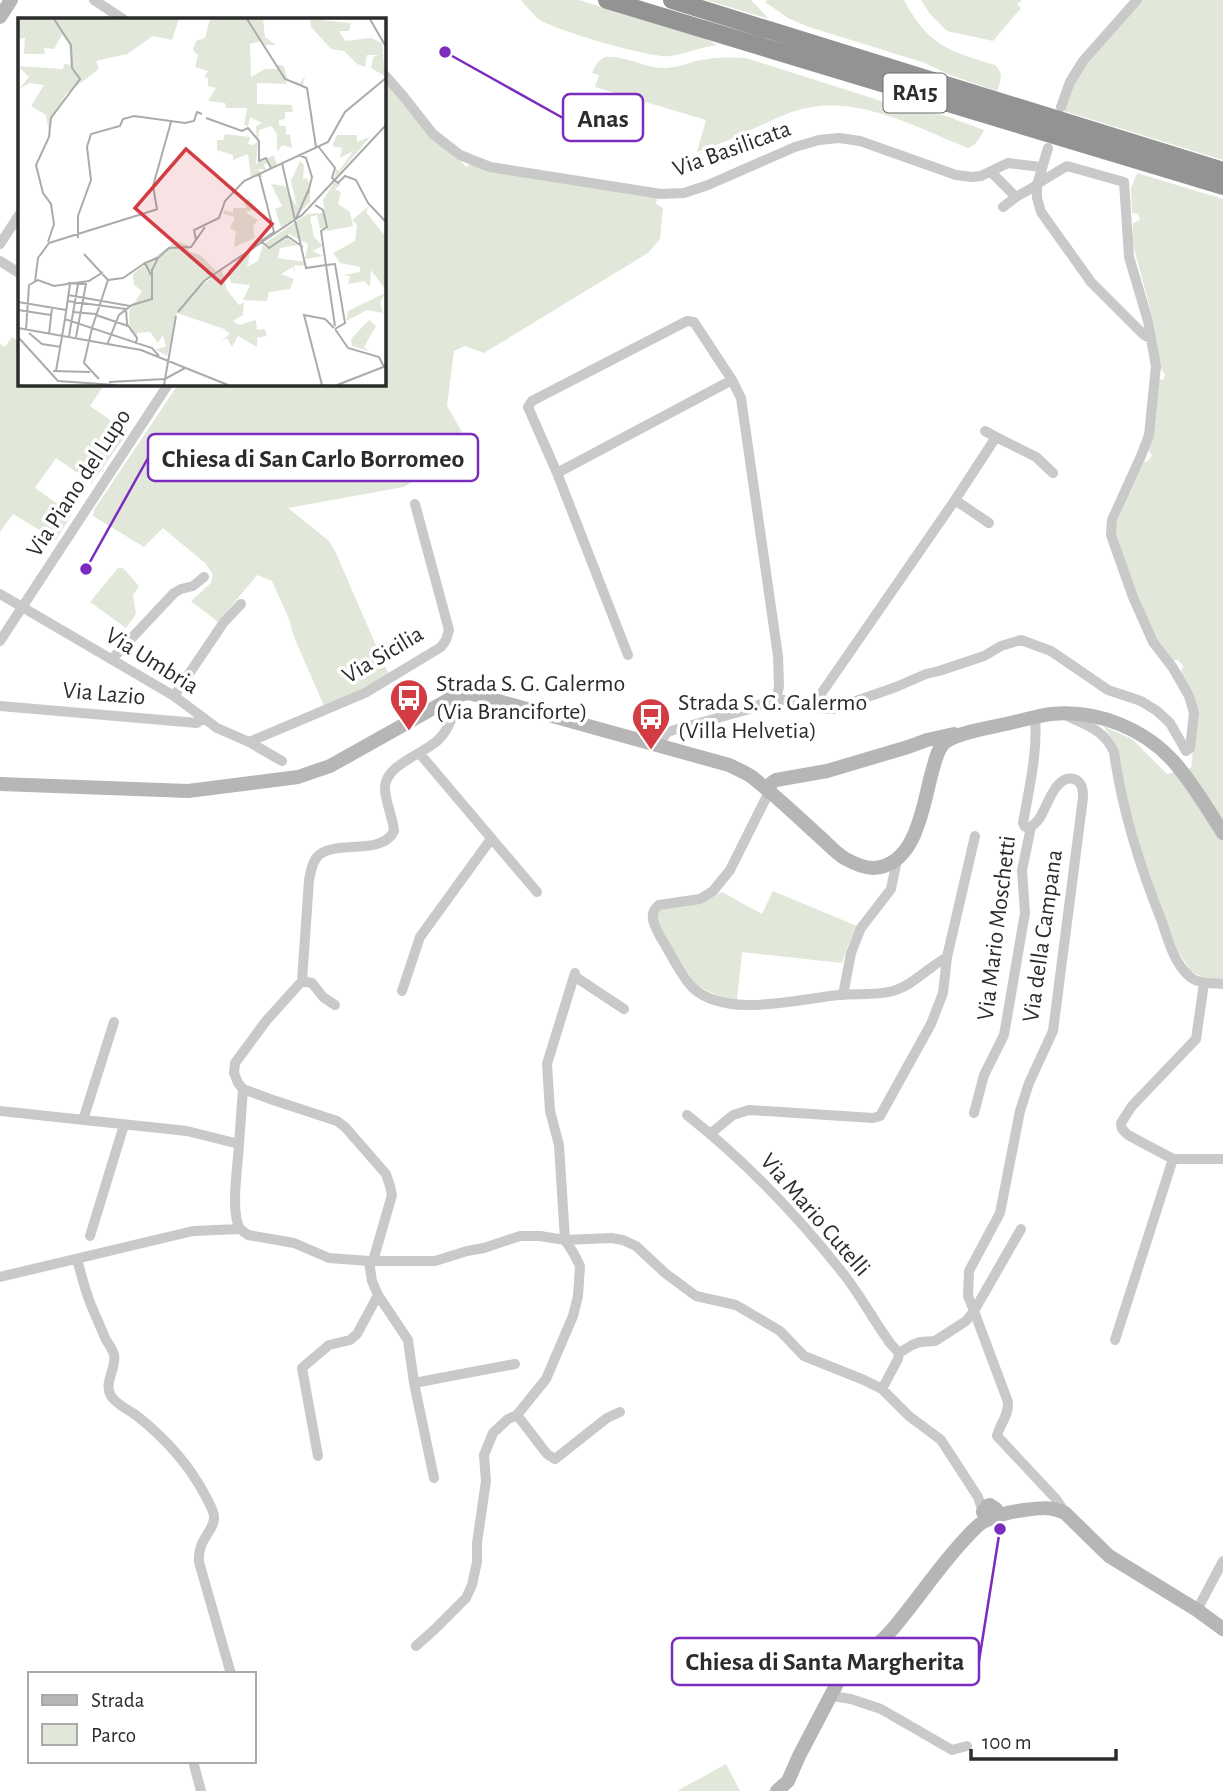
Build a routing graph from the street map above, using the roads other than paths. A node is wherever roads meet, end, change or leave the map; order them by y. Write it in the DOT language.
graph roads {
  1 [pos="11,0"];
  2 [pos="94,0"];
  3 [pos="607,0"];
  4 [pos="672,0"];
  5 [pos="1137,0"];
  6 [pos="0,17"];
  7 [pos="122,18"];
  8 [pos="385,74"];
  9 [pos="1061,107"];
  10 [pos="1048,148"];
  11 [pos="1041,167"];
  12 [pos="1223,171"];
  13 [pos="991,172"];
  14 [pos="1223,186"];
  15 [pos="1016,197"];
  16 [pos="1003,207"];
  17 [pos="18,217"];
  18 [pos="0,244"];
  19 [pos="0,261"];
  20 [pos="18,272"];
  21 [pos="1151,339"];
  22 [pos="732,380"];
  23 [pos="168,385"];
  24 [pos="985,431"];
  25 [pos="996,437"];
  26 [pos="557,473"];
  27 [pos="1053,473"];
  28 [pos="956,500"];
  29 [pos="415,504"];
  30 [pos="989,523"];
  31 [pos="204,577"];
  32 [pos="0,594"];
  33 [pos="241,604"];
  34 [pos="22,607"];
  35 [pos="0,641"];
  36 [pos="628,655"];
  37 [pos="112,659"];
  38 [pos="174,696"];
  39 [pos="455,696"];
  40 [pos="776,698"];
  41 [pos="0,706"];
  42 [pos="812,707"];
  43 [pos="1064,714"];
  44 [pos="1035,717"];
  45 [pos="203,718"];
  46 [pos="969,732"];
  47 [pos="249,742"];
  48 [pos="658,746"];
  49 [pos="908,747"];
  50 [pos="419,754"];
  51 [pos="937,756"];
  52 [pos="282,761"];
  53 [pos="729,765"];
  54 [pos="786,777"];
  55 [pos="0,784"];
  56 [pos="769,792"];
  57 [pos="1031,827"];
  58 [pos="1223,833"];
  59 [pos="975,836"];
  60 [pos="491,839"];
  61 [pos="897,860"];
  62 [pos="537,892"];
  63 [pos="947,957"];
  64 [pos="302,981"];
  65 [pos="1204,983"];
  66 [pos="1223,984"];
  67 [pos="402,991"];
  68 [pos="843,995"];
  69 [pos="335,1005"];
  70 [pos="624,1009"];
  71 [pos="114,1022"];
  72 [pos="243,1088"];
  73 [pos="0,1111"];
  74 [pos="974,1113"];
  75 [pos="687,1115"];
  76 [pos="83,1120"];
  77 [pos="124,1125"];
  78 [pos="710,1133"];
  79 [pos="239,1144"];
  80 [pos="1173,1158"];
  81 [pos="1223,1159"];
  82 [pos="240,1229"];
  83 [pos="1021,1229"];
  84 [pos="90,1236"];
  85 [pos="565,1240"];
  86 [pos="77,1259"];
  87 [pos="371,1261"];
  88 [pos="0,1277"];
  89 [pos="378,1295"];
  90 [pos="975,1311"];
  91 [pos="1115,1340"];
  92 [pos="899,1353"];
  93 [pos="515,1364"];
  94 [pos="414,1383"];
  95 [pos="882,1390"];
  96 [pos="620,1412"];
  97 [pos="517,1415"];
  98 [pos="318,1456"];
  99 [pos="434,1478"];
  100 [pos="1048,1501"];
  101 [pos="995,1512"];
  102 [pos="1223,1561"];
  103 [pos="1197,1611"];
  104 [pos="1223,1629"];
  105 [pos="416,1646"];
  106 [pos="230,1672"];
  107 [pos="832,1696"];
  108 [pos="967,1746"];
  109 [pos="194,1763"];
  110 [pos="201,1791"];
  111 [pos="777,1791"];
  1 -- 6 [label="main road"];
  2 -- 7 [label="street"];
  3 -- 14 [label="highway, RA15"];
  4 -- 12 [label="highway, RA15"];
  5 -- 9 [label="street"];
  8 -- 13 [label="street, Via Basilicata"];
  10 -- 11 [label="street"];
  11 -- 13 [label="street, Via Basilicata"];
  11 -- 21 [label="street"];
  13 -- 15 [label="street"];
  15 -- 16 [label="street"];
  15 -- 21 [label="street, bridge"];
  17 -- 18 [label="street"];
  19 -- 20 [label="street"];
  21 -- 42 [label="street"];
  22 -- 26 [label="street"];
  22 -- 26 [label="street"];
  22 -- 40 [label="street"];
  23 -- 34 [label="street, Via Piano del Lupo"];
  24 -- 25 [label="street"];
  25 -- 27 [label="street"];
  25 -- 28 [label="street"];
  26 -- 36 [label="street"];
  28 -- 30 [label="street"];
  28 -- 42 [label="street"];
  29 -- 47 [label="street, Via Sicilia"];
  31 -- 37 [label="street"];
  32 -- 34 [label="street, Via Umbria"];
  33 -- 38 [label="street"];
  34 -- 35 [label="street, Via Piano del Lupo"];
  34 -- 37 [label="street, Via Umbria"];
  37 -- 38 [label="street, Via Umbria"];
  38 -- 45 [label="street, Via Umbria"];
  39 -- 48 [label="main road"];
  39 -- 50 [label="street"];
  39 -- 55 [label="main road"];
  40 -- 42 [label="street"];
  40 -- 48 [label="street"];
  41 -- 45 [label="street, Via Lazio"];
  43 -- 44 [label="main road"];
  43 -- 58 [label="main road"];
  43 -- 65 [label="street"];
  44 -- 46 [label="main road"];
  44 -- 57 [label="street, Via della Campana"];
  45 -- 47 [label="street, Via Umbria"];
  46 -- 49 [label="main road"];
  46 -- 51 [label="main road"];
  47 -- 52 [label="street, Via Umbria"];
  48 -- 53 [label="main road"];
  49 -- 51 [label="main road"];
  49 -- 54 [label="main road"];
  50 -- 60 [label="street"];
  50 -- 64 [label="street"];
  51 -- 61 [label="main road"];
  53 -- 54 [label="main road"];
  53 -- 56 [label="main road"];
  54 -- 56 [label="main road"];
  56 -- 61 [label="main road"];
  56 -- 68 [label="street"];
  57 -- 74 [label="street, Via Mario Moschetti"];
  57 -- 90 [label="street, Via della Campana"];
  59 -- 63 [label="street"];
  60 -- 62 [label="street"];
  60 -- 67 [label="street"];
  61 -- 68 [label="street"];
  63 -- 68 [label="street"];
  63 -- 78 [label="street"];
  64 -- 69 [label="street"];
  64 -- 72 [label="street"];
  65 -- 66 [label="street"];
  65 -- 80 [label="street"];
  70 -- 85 [label="street"];
  71 -- 76 [label="street"];
  72 -- 79 [label="street"];
  72 -- 87 [label="street"];
  73 -- 76 [label="street"];
  75 -- 78 [label="street, Via Mario Cutelli"];
  76 -- 77 [label="street"];
  77 -- 79 [label="street"];
  77 -- 84 [label="street"];
  78 -- 92 [label="street, Via Mario Cutelli"];
  79 -- 82 [label="street"];
  80 -- 81 [label="street"];
  80 -- 91 [label="street"];
  82 -- 86 [label="street"];
  82 -- 87 [label="street"];
  83 -- 90 [label="street"];
  85 -- 87 [label="street"];
  85 -- 95 [label="street"];
  85 -- 97 [label="street"];
  86 -- 88 [label="street"];
  86 -- 106 [label="street"];
  87 -- 89 [label="street"];
  89 -- 94 [label="street"];
  89 -- 98 [label="street"];
  90 -- 92 [label="street"];
  90 -- 100 [label="street"];
  92 -- 95 [label="street"];
  93 -- 94 [label="street"];
  94 -- 99 [label="street"];
  95 -- 101 [label="street"];
  96 -- 97 [label="street"];
  97 -- 105 [label="street"];
  100 -- 101 [label="main road"];
  100 -- 103 [label="main road"];
  101 -- 107 [label="main road"];
  102 -- 103 [label="street"];
  103 -- 104 [label="main road"];
  107 -- 108 [label="street"];
  107 -- 111 [label="main road"];
  109 -- 110 [label="street"];
}
